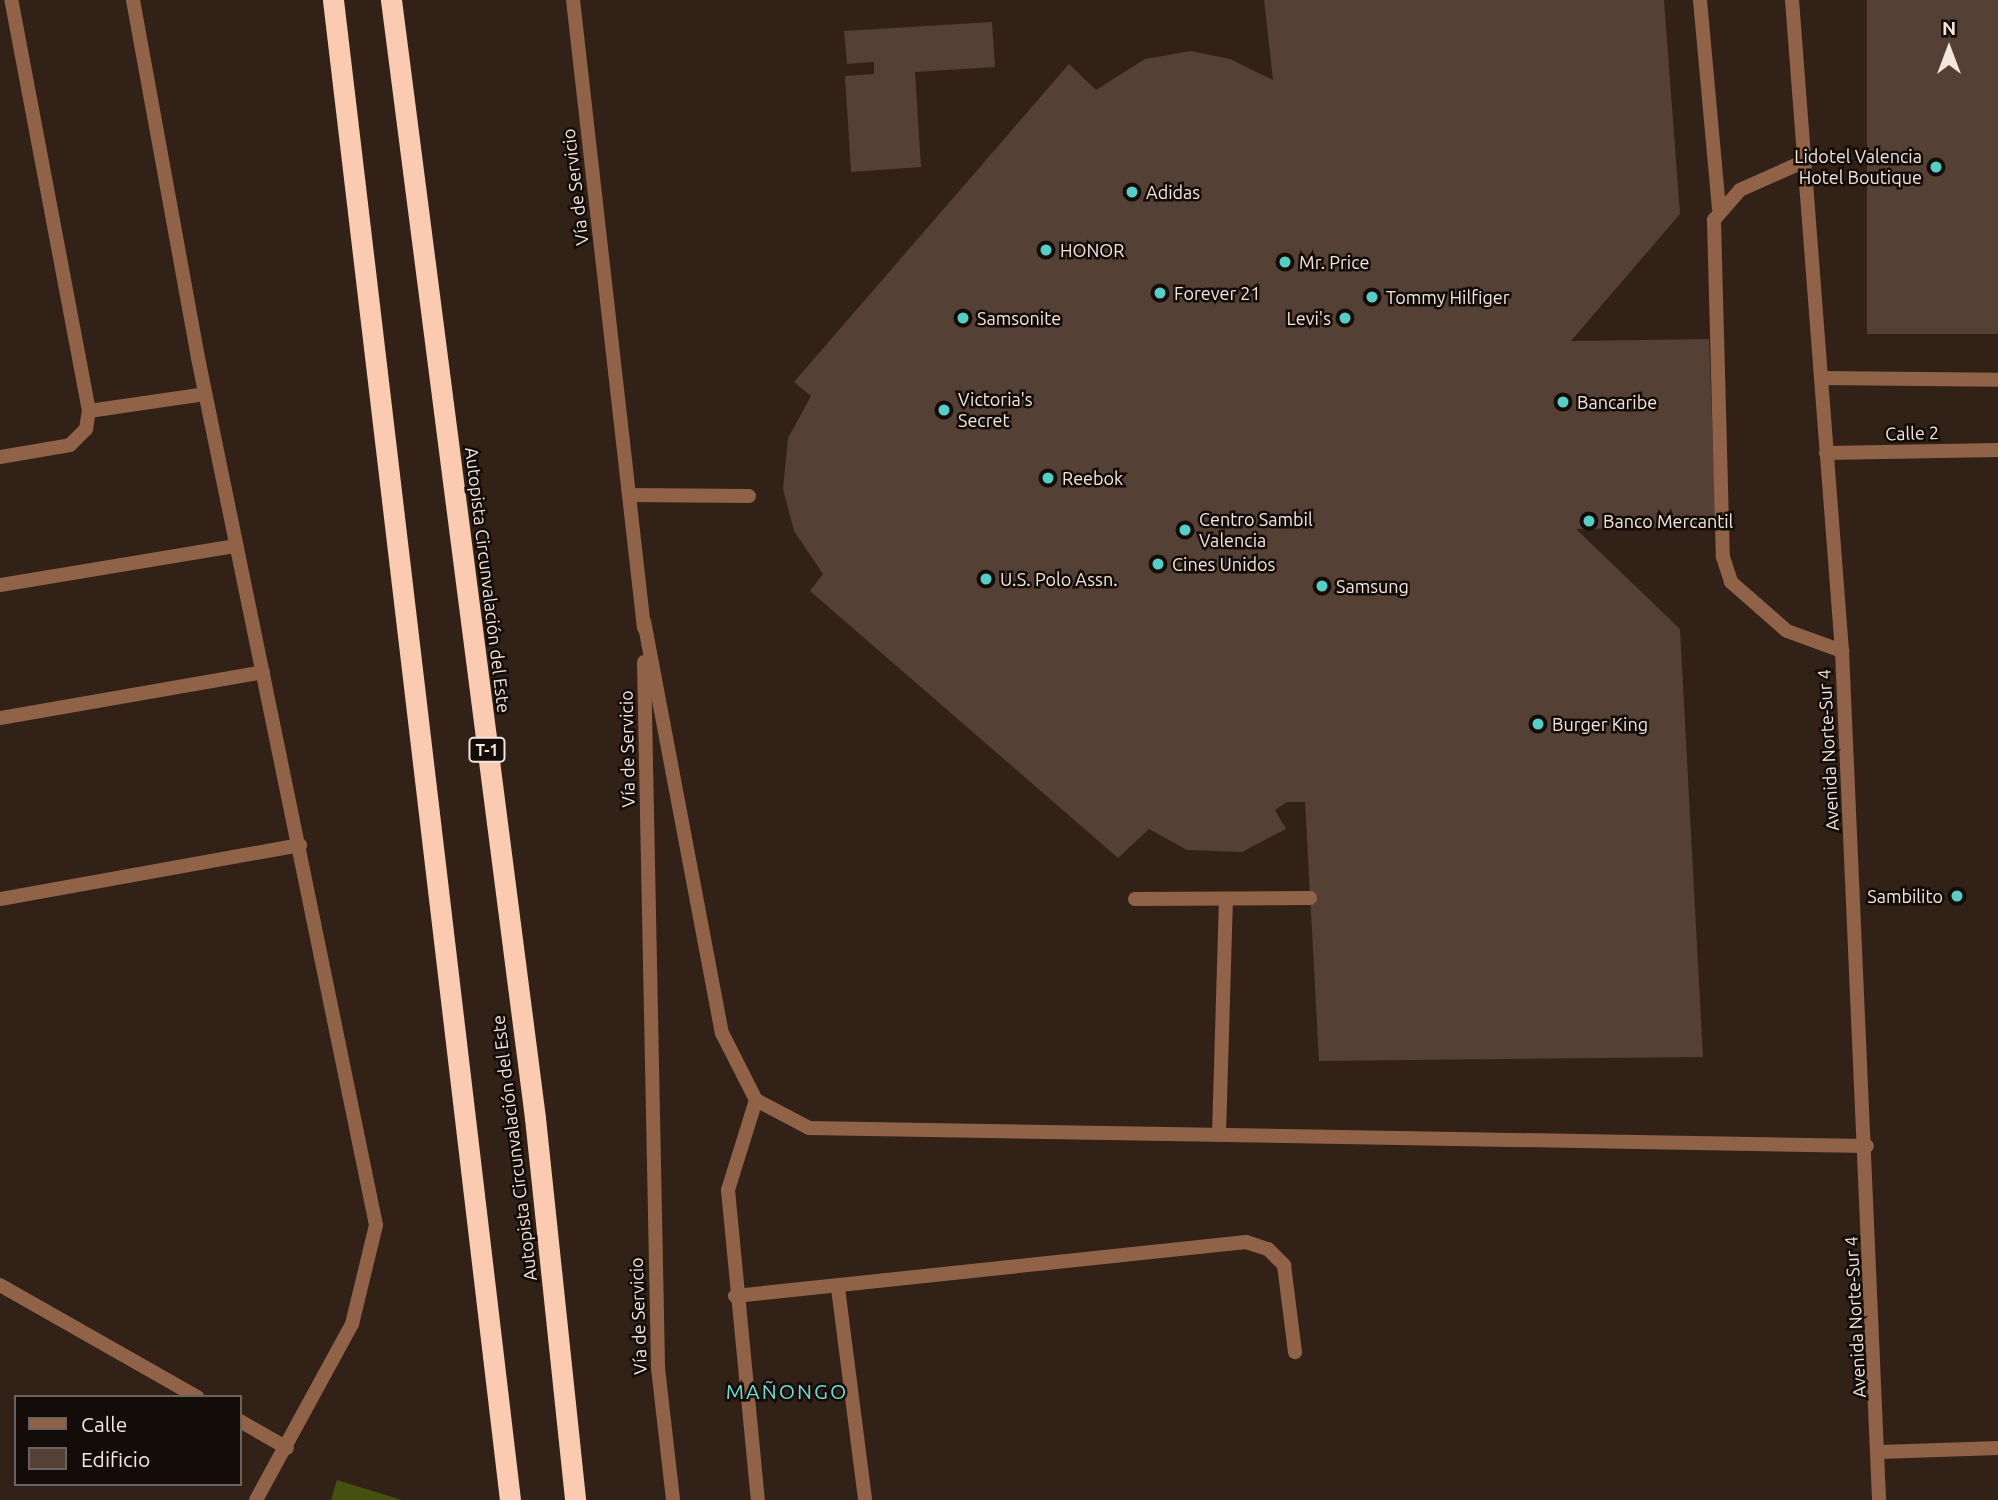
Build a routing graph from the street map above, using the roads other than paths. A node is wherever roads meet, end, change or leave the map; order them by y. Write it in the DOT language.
graph roads {
  1 [pos="11,0"];
  2 [pos="133,0"];
  3 [pos="333,0"];
  4 [pos="391,0"];
  5 [pos="573,0"];
  6 [pos="1700,0"];
  7 [pos="1792,0"];
  8 [pos="1805,161"];
  9 [pos="1719,208"];
  10 [pos="1821,378"];
  11 [pos="1998,380"];
  12 [pos="205,394"];
  13 [pos="89,411"];
  14 [pos="1998,450"];
  15 [pos="1826,453"];
  16 [pos="0,457"];
  17 [pos="629,495"];
  18 [pos="749,496"];
  19 [pos="236,546"];
  20 [pos="0,585"];
  21 [pos="644,621"];
  22 [pos="1842,651"];
  23 [pos="262,672"];
  24 [pos="0,718"];
  25 [pos="300,845"];
  26 [pos="1310,898"];
  27 [pos="0,899"];
  28 [pos="1135,899"];
  29 [pos="1226,899"];
  30 [pos="756,1100"];
  31 [pos="1219,1134"];
  32 [pos="1867,1146"];
  33 [pos="0,1285"];
  34 [pos="838,1288"];
  35 [pos="735,1296"];
  36 [pos="1295,1352"];
  37 [pos="193,1395"];
  38 [pos="242,1422"];
  39 [pos="287,1448"];
  40 [pos="1998,1448"];
  41 [pos="1880,1452"];
  42 [pos="256,1500"];
  43 [pos="510,1500"];
  44 [pos="575,1500"];
  45 [pos="673,1500"];
  46 [pos="758,1500"];
  47 [pos="865,1500"];
  48 [pos="1879,1500"];
  1 -- 13 [label="street"];
  2 -- 12 [label="street"];
  3 -- 43 [label="highway"];
  4 -- 44 [label="highway, Autopista Circunvalación del Este / T-1"];
  5 -- 17 [label="street, Vía de Servicio"];
  6 -- 9 [label="street"];
  7 -- 8 [label="street, Avenida Norte-Sur 4"];
  8 -- 9 [label="street"];
  8 -- 10 [label="street, Avenida Norte-Sur 4"];
  9 -- 22 [label="street"];
  10 -- 11 [label="street"];
  10 -- 15 [label="street, Avenida Norte-Sur 4"];
  12 -- 13 [label="street"];
  12 -- 19 [label="street"];
  13 -- 16 [label="street"];
  14 -- 15 [label="street, Calle 2"];
  15 -- 22 [label="street, Avenida Norte-Sur 4"];
  17 -- 18 [label="street"];
  17 -- 21 [label="street, Vía de Servicio"];
  19 -- 20 [label="street"];
  19 -- 23 [label="street"];
  21 -- 30 [label="street"];
  21 -- 45 [label="street, Vía de Servicio"];
  22 -- 32 [label="street, Avenida Norte-Sur 4"];
  23 -- 24 [label="street"];
  23 -- 25 [label="street"];
  25 -- 27 [label="street"];
  25 -- 39 [label="street"];
  26 -- 29 [label="street"];
  28 -- 29 [label="street"];
  29 -- 31 [label="street"];
  30 -- 31 [label="street"];
  30 -- 35 [label="street"];
  31 -- 32 [label="street"];
  32 -- 41 [label="street, Avenida Norte-Sur 4"];
  33 -- 37 [label="street"];
  34 -- 35 [label="street"];
  34 -- 36 [label="street"];
  34 -- 47 [label="street"];
  35 -- 46 [label="street"];
  38 -- 39 [label="street"];
  39 -- 42 [label="street"];
  40 -- 41 [label="street"];
  41 -- 48 [label="street, Avenida Norte-Sur 4"];
}
